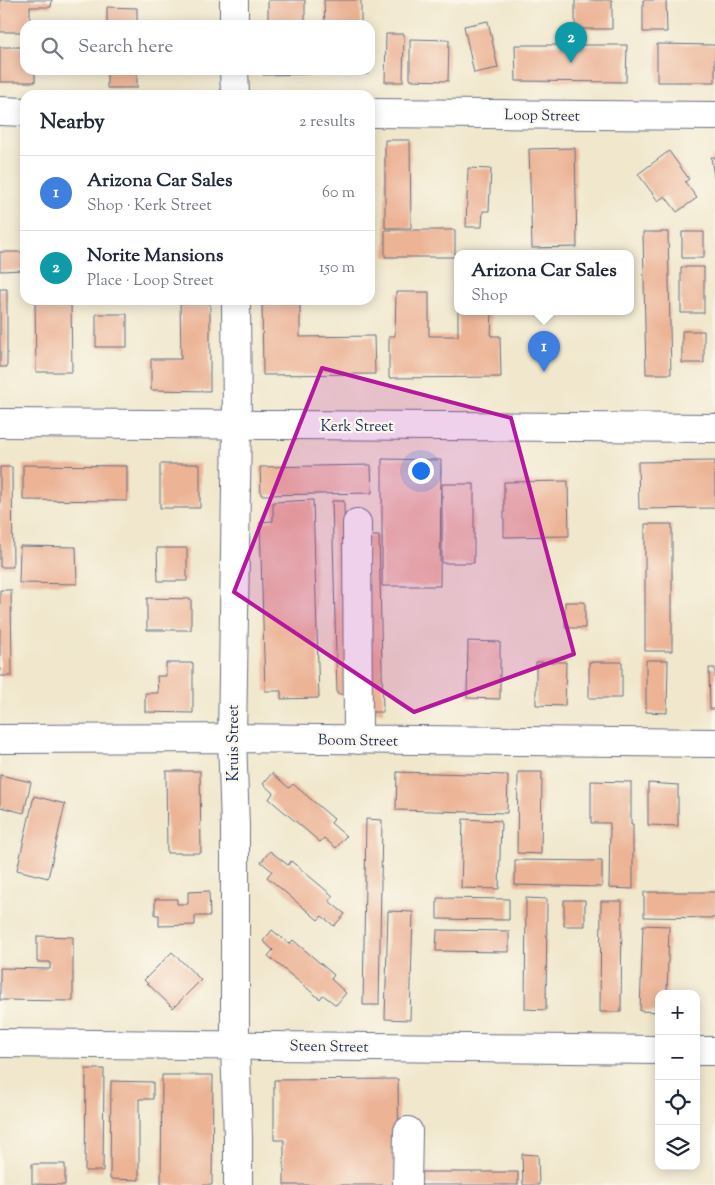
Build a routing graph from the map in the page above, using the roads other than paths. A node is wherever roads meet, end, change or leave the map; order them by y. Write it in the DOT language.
graph roads {
  1 [pos="234,0"];
  2 [pos="234,20"];
  3 [pos="234,75"];
  4 [pos="235,90"];
  5 [pos="0,112"];
  6 [pos="20,112"];
  7 [pos="375,114"];
  8 [pos="715,116"];
  9 [pos="236,305"];
  10 [pos="0,423"];
  11 [pos="237,425"];
  12 [pos="715,428"];
  13 [pos="357,523"];
  14 [pos="0,738"];
  15 [pos="232,738"];
  16 [pos="358,740"];
  17 [pos="715,743"];
  18 [pos="0,1043"];
  19 [pos="235,1045"];
  20 [pos="655,1050"];
  21 [pos="700,1051"];
  22 [pos="715,1051"];
  23 [pos="408,1131"];
  24 [pos="238,1185"];
  25 [pos="407,1185"];
  1 -- 2 [label="street"];
  3 -- 4 [label="street"];
  5 -- 6 [label="street"];
  7 -- 8 [label="street, Loop Street"];
  9 -- 11 [label="street, Kruis Street"];
  10 -- 11 [label="street, Kerk Street"];
  11 -- 12 [label="street, Kerk Street"];
  11 -- 15 [label="street, Kruis Street"];
  13 -- 16 [label="street"];
  14 -- 15 [label="street, Boom Street"];
  15 -- 16 [label="street, Boom Street"];
  15 -- 19 [label="street, Kruis Street"];
  16 -- 17 [label="street, Boom Street"];
  18 -- 19 [label="street, Steen Street"];
  19 -- 20 [label="street, Steen Street"];
  19 -- 24 [label="street, Kruis Street"];
  21 -- 22 [label="street"];
  23 -- 25 [label="street"];
}
